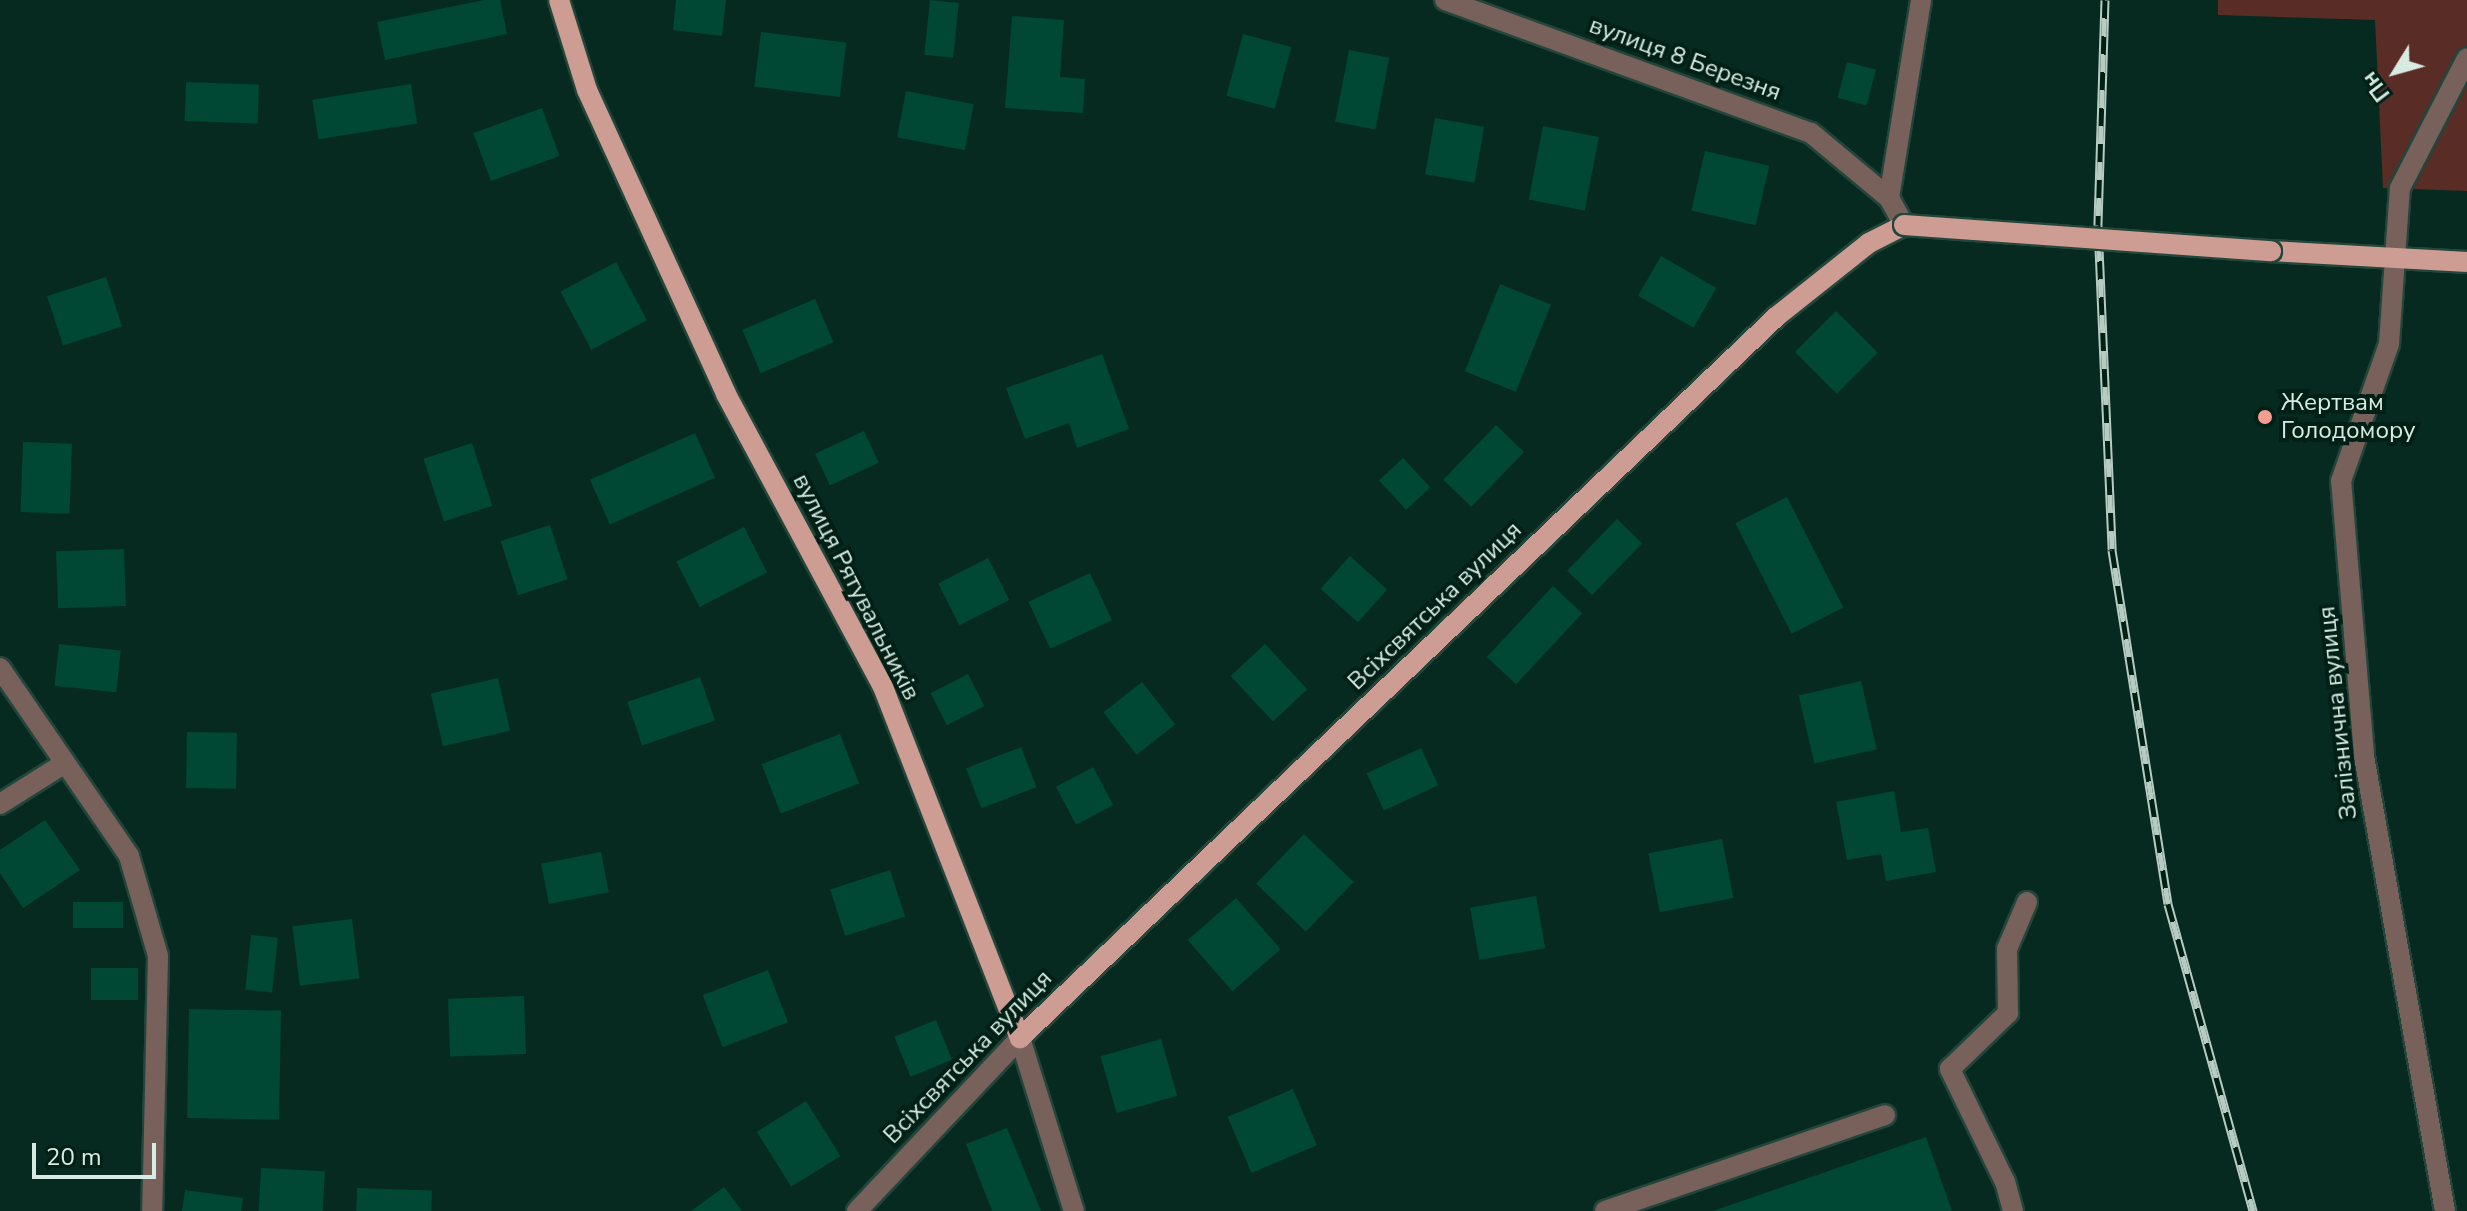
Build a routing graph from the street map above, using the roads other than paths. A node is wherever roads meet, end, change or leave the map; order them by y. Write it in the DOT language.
graph roads {
  1 [pos="559,0"];
  2 [pos="1445,0"];
  3 [pos="1921,0"];
  4 [pos="2467,58"];
  5 [pos="1889,198"];
  6 [pos="1904,225"];
  7 [pos="2397,260"];
  8 [pos="2467,262"];
  9 [pos="0,668"];
  10 [pos="65,763"];
  11 [pos="0,804"];
  12 [pos="2027,902"];
  13 [pos="1020,1038"];
  14 [pos="1885,1115"];
  15 [pos="152,1211"];
  16 [pos="857,1211"];
  17 [pos="1074,1211"];
  18 [pos="1605,1211"];
  19 [pos="2013,1211"];
  20 [pos="2445,1211"];
  1 -- 13 [label="main road, вулиця Рятувальників"];
  2 -- 5 [label="street, вулиця 8 Березня"];
  3 -- 5 [label="street"];
  4 -- 7 [label="street, Залізнична вулиця"];
  5 -- 6 [label="street"];
  6 -- 7 [label="main road, bridge"];
  6 -- 13 [label="main road, Всіхсвятська вулиця"];
  7 -- 8 [label="main road"];
  7 -- 20 [label="street, Залізнична вулиця"];
  9 -- 10 [label="street"];
  10 -- 11 [label="street"];
  10 -- 15 [label="street"];
  12 -- 19 [label="street"];
  13 -- 16 [label="street, Всіхсвятська вулиця"];
  13 -- 17 [label="street, вулиця Рятувальників"];
  14 -- 18 [label="street"];
}
